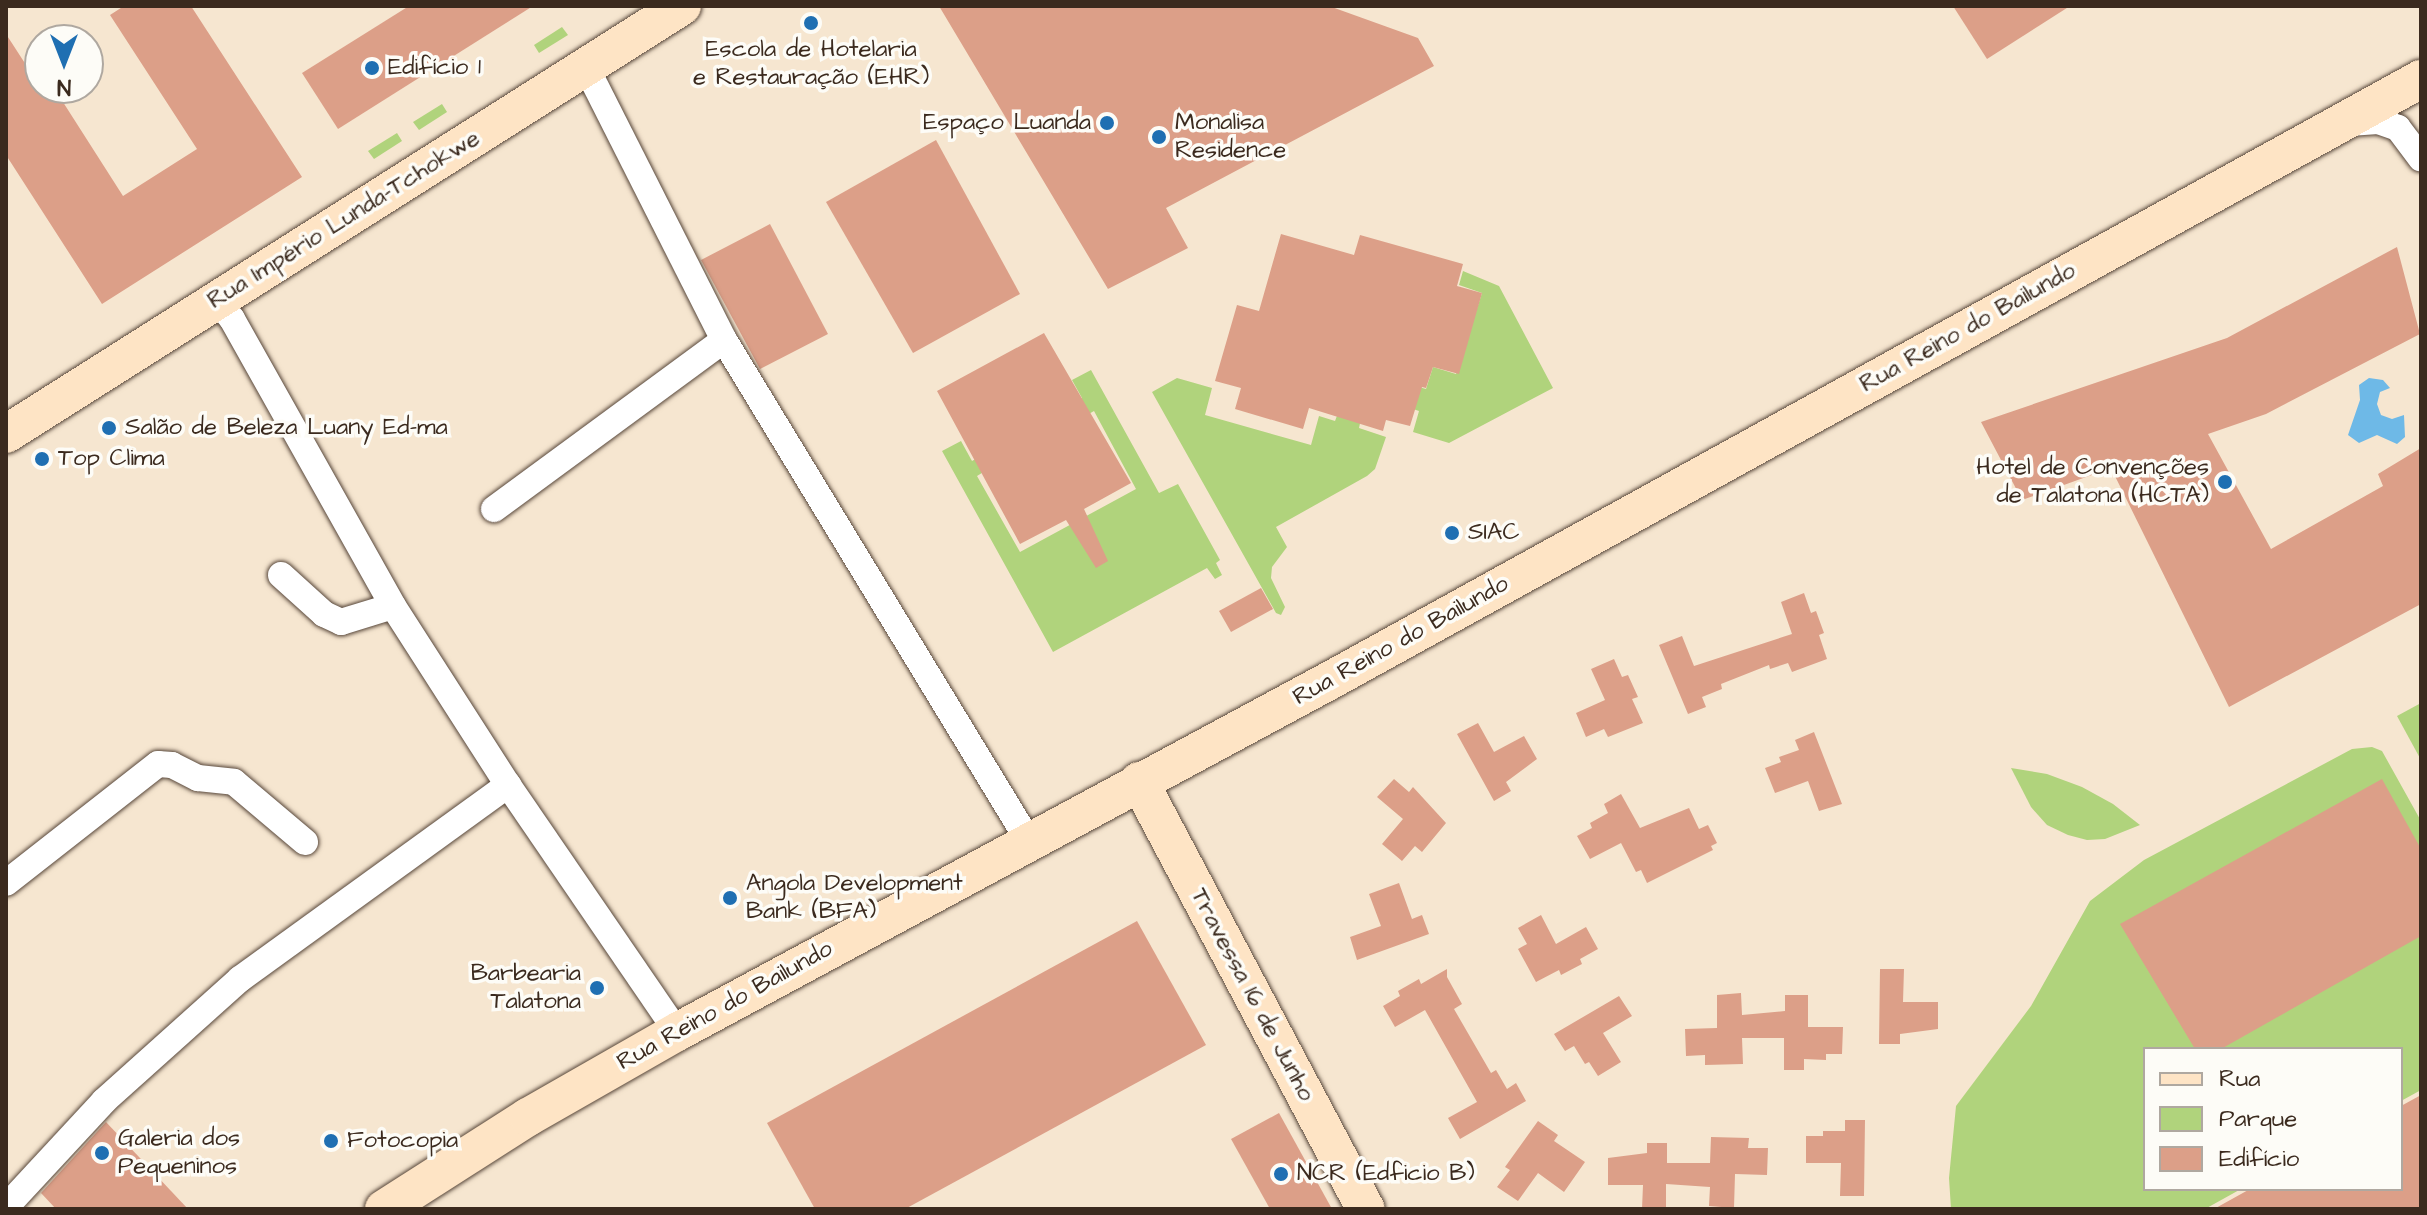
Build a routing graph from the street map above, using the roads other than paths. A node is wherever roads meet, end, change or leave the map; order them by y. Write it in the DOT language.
graph roads {
  1 [pos="682,6"];
  2 [pos="586,67"];
  3 [pos="2421,79"];
  4 [pos="2332,128"];
  5 [pos="2421,158"];
  6 [pos="217,301"];
  7 [pos="724,340"];
  8 [pos="6,434"];
  9 [pos="494,509"];
  10 [pos="281,575"];
  11 [pos="393,606"];
  12 [pos="1139,781"];
  13 [pos="508,785"];
  14 [pos="1028,840"];
  15 [pos="305,842"];
  16 [pos="6,883"];
  17 [pos="677,1032"];
  18 [pos="528,1117"];
  19 [pos="6,1207"];
  20 [pos="365,1209"];
  21 [pos="384,1209"];
  22 [pos="1366,1209"];
  1 -- 2 [label="main road, Rua Império Lunda-Tchokwe"];
  2 -- 6 [label="main road, Rua Império Lunda-Tchokwe"];
  2 -- 7 [label="street"];
  3 -- 4 [label="main road, Rua Reino do Bailundo"];
  4 -- 5 [label="street"];
  4 -- 12 [label="main road, Rua Reino do Bailundo"];
  6 -- 8 [label="main road, Rua Império Lunda-Tchokwe"];
  6 -- 11 [label="street"];
  7 -- 9 [label="street"];
  7 -- 14 [label="street"];
  10 -- 11 [label="street"];
  11 -- 13 [label="street"];
  12 -- 14 [label="main road, Rua Reino do Bailundo"];
  12 -- 22 [label="main road, Travessa 16 de Junho"];
  13 -- 17 [label="street"];
  13 -- 19 [label="street"];
  14 -- 17 [label="main road, Rua Reino do Bailundo"];
  15 -- 16 [label="street"];
  17 -- 18 [label="main road, Rua Reino do Bailundo"];
  18 -- 20 [label="main road"];
  18 -- 21 [label="main road, Rua Reino do Bailundo"];
}
